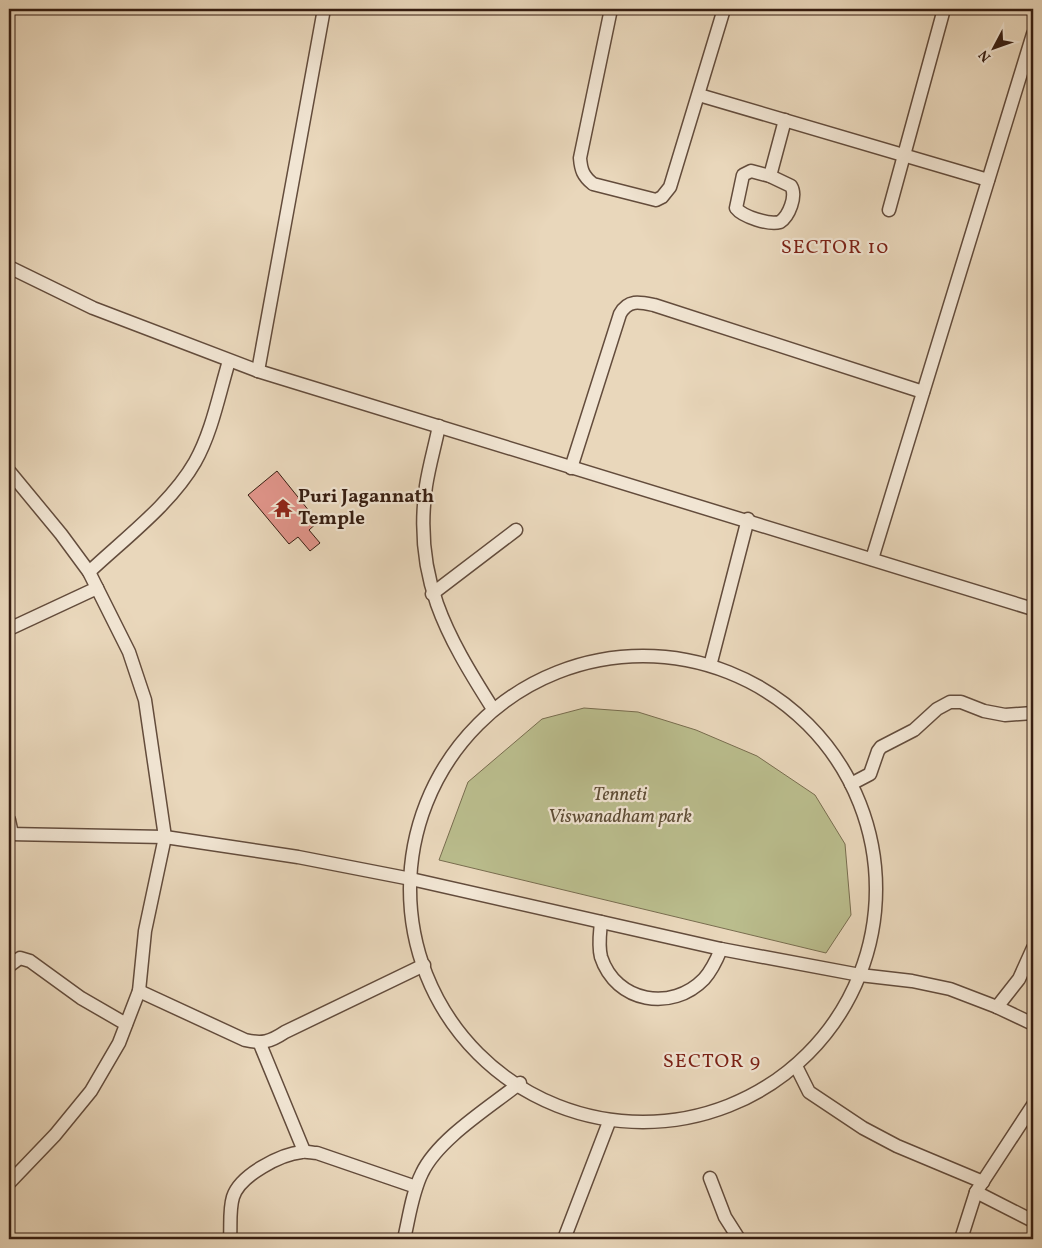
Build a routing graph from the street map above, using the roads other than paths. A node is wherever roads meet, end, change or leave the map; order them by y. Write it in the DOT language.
graph roads {
  1 [pos="324,9"];
  2 [pos="611,9"];
  3 [pos="724,9"];
  4 [pos="944,9"];
  5 [pos="1033,34"];
  6 [pos="699,95"];
  7 [pos="785,120"];
  8 [pos="904,156"];
  9 [pos="770,176"];
  10 [pos="988,180"];
  11 [pos="889,210"];
  12 [pos="9,267"];
  13 [pos="229,361"];
  14 [pos="258,371"];
  15 [pos="922,392"];
  16 [pos="439,426"];
  17 [pos="571,468"];
  18 [pos="9,471"];
  19 [pos="748,520"];
  20 [pos="516,530"];
  21 [pos="872,559"];
  22 [pos="88,572"];
  23 [pos="96,588"];
  24 [pos="432,594"];
  25 [pos="1033,609"];
  26 [pos="9,629"];
  27 [pos="711,662"];
  28 [pos="493,709"];
  29 [pos="1033,713"];
  30 [pos="851,784"];
  31 [pos="9,820"];
  32 [pos="10,834"];
  33 [pos="165,837"];
  34 [pos="411,879"];
  35 [pos="601,922"];
  36 [pos="1033,948"];
  37 [pos="721,949"];
  38 [pos="424,965"];
  39 [pos="9,966"];
  40 [pos="860,976"];
  41 [pos="139,991"];
  42 [pos="997,1007"];
  43 [pos="126,1024"];
  44 [pos="1033,1024"];
  45 [pos="260,1044"];
  46 [pos="796,1066"];
  47 [pos="520,1083"];
  48 [pos="1033,1105"];
  49 [pos="609,1122"];
  50 [pos="304,1151"];
  51 [pos="710,1178"];
  52 [pos="9,1183"];
  53 [pos="416,1187"];
  54 [pos="980,1187"];
  55 [pos="1033,1221"];
  56 [pos="230,1239"];
  57 [pos="404,1239"];
  58 [pos="564,1239"];
  59 [pos="739,1239"];
  60 [pos="961,1239"];
  1 -- 14 [label="street"];
  2 -- 6 [label="street"];
  3 -- 6 [label="street"];
  4 -- 8 [label="street"];
  5 -- 10 [label="street"];
  6 -- 7 [label="street"];
  7 -- 8 [label="street"];
  7 -- 9 [label="street"];
  8 -- 10 [label="street"];
  8 -- 11 [label="street"];
  9 -- 9 [label="street"];
  10 -- 15 [label="street"];
  12 -- 13 [label="street"];
  13 -- 14 [label="street"];
  13 -- 22 [label="street"];
  14 -- 16 [label="street"];
  15 -- 17 [label="street"];
  15 -- 21 [label="street"];
  16 -- 17 [label="street"];
  16 -- 24 [label="street"];
  17 -- 19 [label="street"];
  18 -- 22 [label="street"];
  19 -- 21 [label="street"];
  19 -- 27 [label="street"];
  20 -- 24 [label="street"];
  21 -- 25 [label="street"];
  22 -- 23 [label="street"];
  23 -- 26 [label="street"];
  23 -- 33 [label="street"];
  24 -- 28 [label="street"];
  27 -- 28 [label="street"];
  27 -- 30 [label="street"];
  28 -- 34 [label="street"];
  29 -- 30 [label="street"];
  30 -- 40 [label="street"];
  31 -- 32 [label="street"];
  32 -- 33 [label="street"];
  33 -- 34 [label="street"];
  33 -- 41 [label="street"];
  34 -- 35 [label="street"];
  34 -- 38 [label="street"];
  35 -- 37 [label="street"];
  35 -- 37 [label="street"];
  36 -- 42 [label="street"];
  37 -- 40 [label="street"];
  38 -- 45 [label="street"];
  38 -- 47 [label="street"];
  39 -- 43 [label="street"];
  40 -- 42 [label="street"];
  40 -- 46 [label="street"];
  41 -- 43 [label="street"];
  41 -- 45 [label="street"];
  42 -- 44 [label="street"];
  43 -- 52 [label="street"];
  45 -- 50 [label="street"];
  46 -- 49 [label="street"];
  46 -- 54 [label="street"];
  47 -- 49 [label="street"];
  47 -- 53 [label="street"];
  48 -- 54 [label="street"];
  49 -- 58 [label="street"];
  50 -- 53 [label="street"];
  50 -- 56 [label="street"];
  51 -- 59 [label="street"];
  53 -- 57 [label="street"];
  54 -- 55 [label="street"];
  54 -- 60 [label="street"];
}
